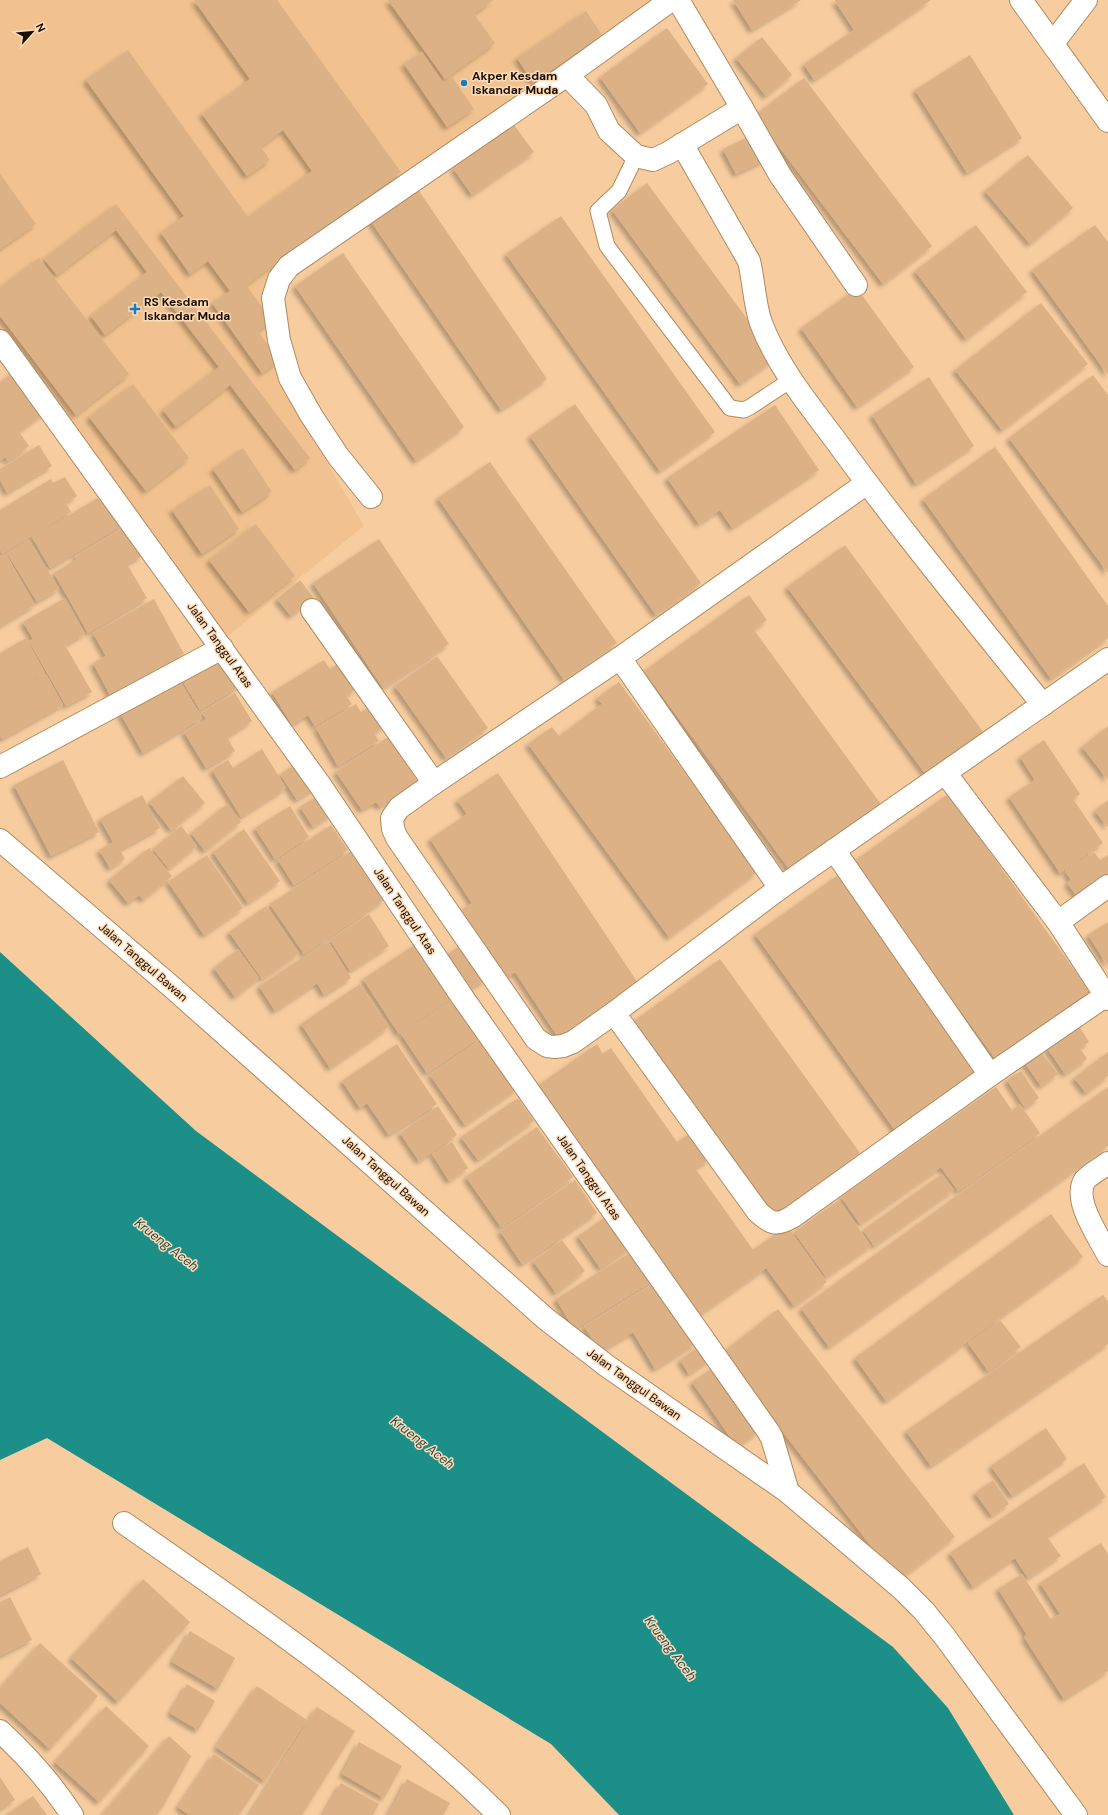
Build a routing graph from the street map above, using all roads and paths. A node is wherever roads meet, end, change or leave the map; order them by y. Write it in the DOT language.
graph roads {
  1 [pos="671,0"];
  2 [pos="678,0"];
  3 [pos="1021,0"];
  4 [pos="1086,0"];
  5 [pos="1053,43"];
  6 [pos="567,75"];
  7 [pos="742,108"];
  8 [pos="1108,121"];
  9 [pos="682,144"];
  10 [pos="636,156"];
  11 [pos="856,285"];
  12 [pos="0,341"];
  13 [pos="791,380"];
  14 [pos="866,483"];
  15 [pos="371,497"];
  16 [pos="312,610"];
  17 [pos="222,648"];
  18 [pos="620,658"];
  19 [pos="1108,659"];
  20 [pos="1043,705"];
  21 [pos="0,767"];
  22 [pos="946,774"];
  23 [pos="434,783"];
  24 [pos="0,840"];
  25 [pos="834,850"];
  26 [pos="1108,886"];
  27 [pos="780,888"];
  28 [pos="1058,922"];
  29 [pos="1107,998"];
  30 [pos="614,1013"];
  31 [pos="990,1075"];
  32 [pos="1108,1163"];
  33 [pos="1108,1254"];
  34 [pos="788,1492"];
  35 [pos="124,1523"];
  36 [pos="0,1731"];
  37 [pos="72,1815"];
  38 [pos="500,1815"];
  39 [pos="1076,1815"];
  1 -- 6 [label="street"];
  2 -- 7 [label="street"];
  3 -- 5 [label="street"];
  4 -- 5 [label="street"];
  5 -- 8 [label="street"];
  6 -- 10 [label="street"];
  6 -- 15 [label="street"];
  7 -- 9 [label="street"];
  7 -- 11 [label="street"];
  9 -- 10 [label="street"];
  9 -- 13 [label="street"];
  10 -- 13 [label="lane"];
  12 -- 17 [label="street, Jalan Tanggul Atas"];
  13 -- 14 [label="street"];
  14 -- 18 [label="street"];
  14 -- 20 [label="street"];
  16 -- 23 [label="street"];
  17 -- 21 [label="street"];
  17 -- 34 [label="street, Jalan Tanggul Atas"];
  18 -- 23 [label="street"];
  18 -- 27 [label="street"];
  19 -- 20 [label="street"];
  20 -- 22 [label="street"];
  22 -- 25 [label="street"];
  22 -- 28 [label="street"];
  23 -- 30 [label="street"];
  24 -- 34 [label="street, Jalan Tanggul Bawan"];
  25 -- 27 [label="street"];
  25 -- 31 [label="street"];
  26 -- 28 [label="street"];
  27 -- 30 [label="street"];
  28 -- 29 [label="street"];
  29 -- 31 [label="street"];
  30 -- 31 [label="street"];
  32 -- 33 [label="street"];
  34 -- 39 [label="street, Jalan Tanggul Bawan"];
  35 -- 38 [label="street"];
  36 -- 37 [label="street"];
}
